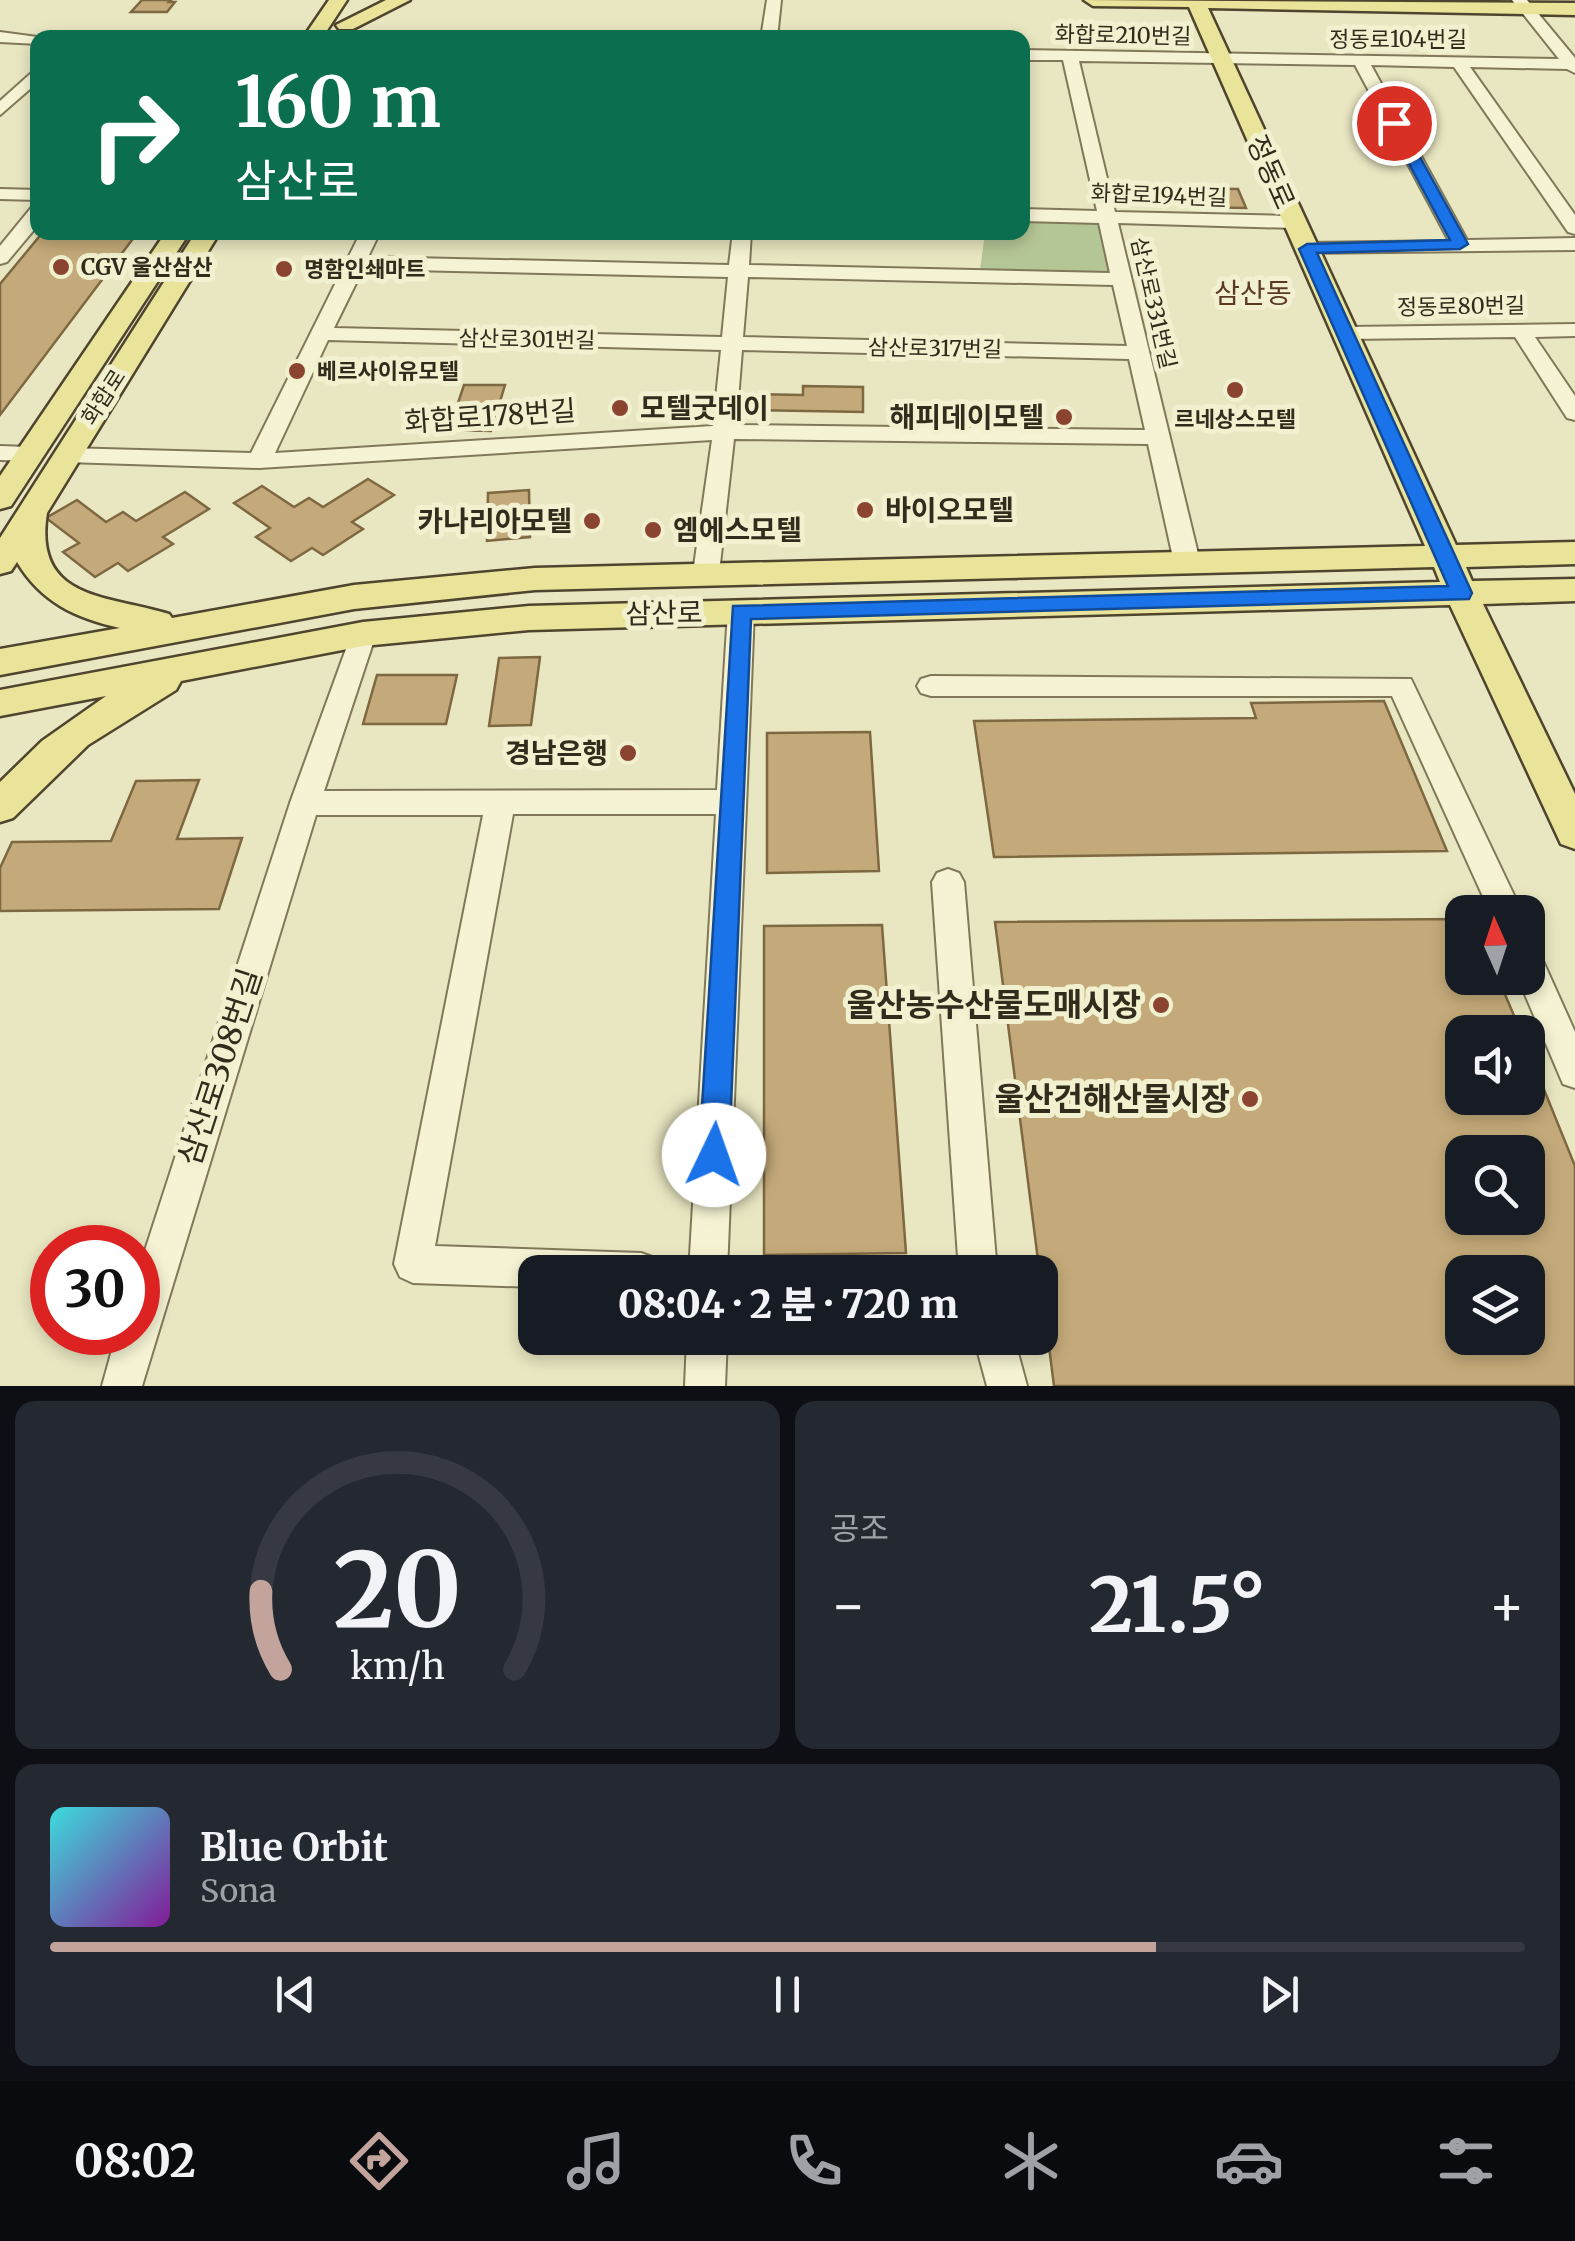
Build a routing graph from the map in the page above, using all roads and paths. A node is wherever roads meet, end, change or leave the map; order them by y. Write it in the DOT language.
graph roads {
  1 [pos="338,0"];
  2 [pos="362,0"];
  3 [pos="400,0"];
  4 [pos="774,0"];
  5 [pos="1093,0"];
  6 [pos="1195,1"];
  7 [pos="308,3"];
  8 [pos="1522,4"];
  9 [pos="1575,9"];
  10 [pos="317,30"];
  11 [pos="318,30"];
  12 [pos="318,30"];
  13 [pos="342,30"];
  14 [pos="343,30"];
  15 [pos="344,30"];
  16 [pos="770,30"];
  17 [pos="0,37"];
  18 [pos="30,38"];
  19 [pos="1030,55"];
  20 [pos="1070,57"];
  21 [pos="1222,60"];
  22 [pos="1458,61"];
  23 [pos="1360,62"];
  24 [pos="1574,65"];
  25 [pos="30,80"];
  26 [pos="0,110"];
  27 [pos="0,194"];
  28 [pos="30,195"];
  29 [pos="1030,215"];
  30 [pos="1106,215"];
  31 [pos="30,222"];
  32 [pos="1294,222"];
  33 [pos="1575,228"];
  34 [pos="173,240"];
  35 [pos="203,240"];
  36 [pos="367,240"];
  37 [pos="741,240"];
  38 [pos="1460,244"];
  39 [pos="1575,244"];
  40 [pos="1307,249"];
  41 [pos="0,258"];
  42 [pos="356,263"];
  43 [pos="737,272"];
  44 [pos="1124,279"];
  45 [pos="1575,330"];
  46 [pos="1520,331"];
  47 [pos="1347,333"];
  48 [pos="324,334"];
  49 [pos="730,344"];
  50 [pos="1140,353"];
  51 [pos="1575,413"];
  52 [pos="724,432"];
  53 [pos="1158,438"];
  54 [pos="0,453"];
  55 [pos="29,454"];
  56 [pos="66,455"];
  57 [pos="259,460"];
  58 [pos="0,499"];
  59 [pos="32,508"];
  60 [pos="1575,552"];
  61 [pos="1445,556"];
  62 [pos="1187,562"];
  63 [pos="0,563"];
  64 [pos="706,573"];
  65 [pos="1575,590"];
  66 [pos="1461,593"];
  67 [pos="741,611"];
  68 [pos="208,622"];
  69 [pos="363,634"];
  70 [pos="221,659"];
  71 [pos="0,662"];
  72 [pos="930,686"];
  73 [pos="0,704"];
  74 [pos="1561,775"];
  75 [pos="730,802"];
  76 [pos="305,803"];
  77 [pos="500,804"];
  78 [pos="0,807"];
  79 [pos="1575,833"];
  80 [pos="948,882"];
  81 [pos="1498,895"];
  82 [pos="1542,995"];
  83 [pos="1575,1072"];
  84 [pos="709,1255"];
  85 [pos="977,1255"];
  86 [pos="160,1260"];
  87 [pos="518,1268"];
  88 [pos="131,1355"];
  89 [pos="707,1355"];
  90 [pos="999,1355"];
  91 [pos="122,1386"];
  92 [pos="706,1386"];
  93 [pos="1008,1386"];
  1 -- 11 [label="main road"];
  2 -- 14 [label="main road"];
  3 -- 15 [label="main road"];
  4 -- 16 [label="street"];
  5 -- 6 [label="main road"];
  6 -- 8 [label="main road"];
  6 -- 21 [label="main road, 정동로"];
  7 -- 10 [label="main road"];
  8 -- 9 [label="main road"];
  8 -- 24 [label="street"];
  12 -- 13 [label="main road"];
  17 -- 18 [label="street"];
  19 -- 20 [label="street, 화합로210번길"];
  20 -- 21 [label="street, 화합로210번길"];
  20 -- 30 [label="street, 삼산로331번길"];
  21 -- 23 [label="street, 정동로104번길"];
  21 -- 32 [label="main road, 정동로"];
  22 -- 23 [label="street, 정동로104번길"];
  22 -- 24 [label="street, 정동로104번길"];
  22 -- 33 [label="street"];
  23 -- 38 [label="street"];
  25 -- 26 [label="street"];
  27 -- 28 [label="street"];
  29 -- 30 [label="street, 화합로194번길"];
  30 -- 32 [label="street, 화합로194번길"];
  30 -- 44 [label="street, 삼산로331번길"];
  31 -- 41 [label="street"];
  32 -- 40 [label="main road, 정동로"];
  34 -- 55 [label="main road, 화합로"];
  35 -- 56 [label="main road, 화합로"];
  36 -- 42 [label="street"];
  37 -- 43 [label="street"];
  38 -- 39 [label="street"];
  38 -- 40 [label="street"];
  40 -- 47 [label="main road, 정동로"];
  42 -- 43 [label="street"];
  42 -- 48 [label="street"];
  43 -- 44 [label="street"];
  43 -- 49 [label="street"];
  44 -- 50 [label="street, 삼산로331번길"];
  45 -- 46 [label="street, 정동로80번길"];
  46 -- 47 [label="street, 정동로80번길"];
  46 -- 51 [label="street"];
  47 -- 61 [label="main road, 정동로"];
  48 -- 49 [label="street, 삼산로301번길"];
  48 -- 57 [label="street"];
  49 -- 50 [label="street, 삼산로317번길"];
  49 -- 52 [label="street"];
  50 -- 53 [label="street, 삼산로331번길"];
  52 -- 53 [label="street, 화합로178번길"];
  52 -- 57 [label="street, 화합로178번길"];
  52 -- 64 [label="street"];
  53 -- 62 [label="street, 삼산로331번길"];
  54 -- 55 [label="street"];
  55 -- 58 [label="main road, 화합로"];
  56 -- 57 [label="street, 화합로178번길"];
  56 -- 59 [label="main road, 화합로"];
  59 -- 63 [label="main road, 화합로"];
  59 -- 68 [label="main road"];
  60 -- 61 [label="main road, 삼산로"];
  61 -- 62 [label="main road, 삼산로"];
  61 -- 66 [label="main road, 정동로"];
  62 -- 64 [label="main road, 삼산로"];
  64 -- 68 [label="main road, 삼산로"];
  65 -- 66 [label="main road, 삼산로"];
  66 -- 67 [label="main road, 삼산로"];
  66 -- 74 [label="main road, 정동로"];
  67 -- 69 [label="main road, 삼산로"];
  67 -- 75 [label="street"];
  68 -- 71 [label="main road, 삼산로"];
  69 -- 70 [label="main road, 삼산로"];
  69 -- 76 [label="street, 삼산로308번길"];
  70 -- 73 [label="main road, 삼산로"];
  70 -- 78 [label="main road"];
  72 -- 81 [label="street"];
  74 -- 79 [label="main road, 정동로"];
  75 -- 77 [label="street"];
  75 -- 84 [label="street"];
  76 -- 77 [label="street"];
  76 -- 86 [label="street, 삼산로308번길"];
  77 -- 87 [label="street"];
  80 -- 85 [label="street"];
  82 -- 83 [label="street"];
  88 -- 91 [label="street, 삼산로308번길"];
  89 -- 92 [label="street"];
  90 -- 93 [label="street"];
}
